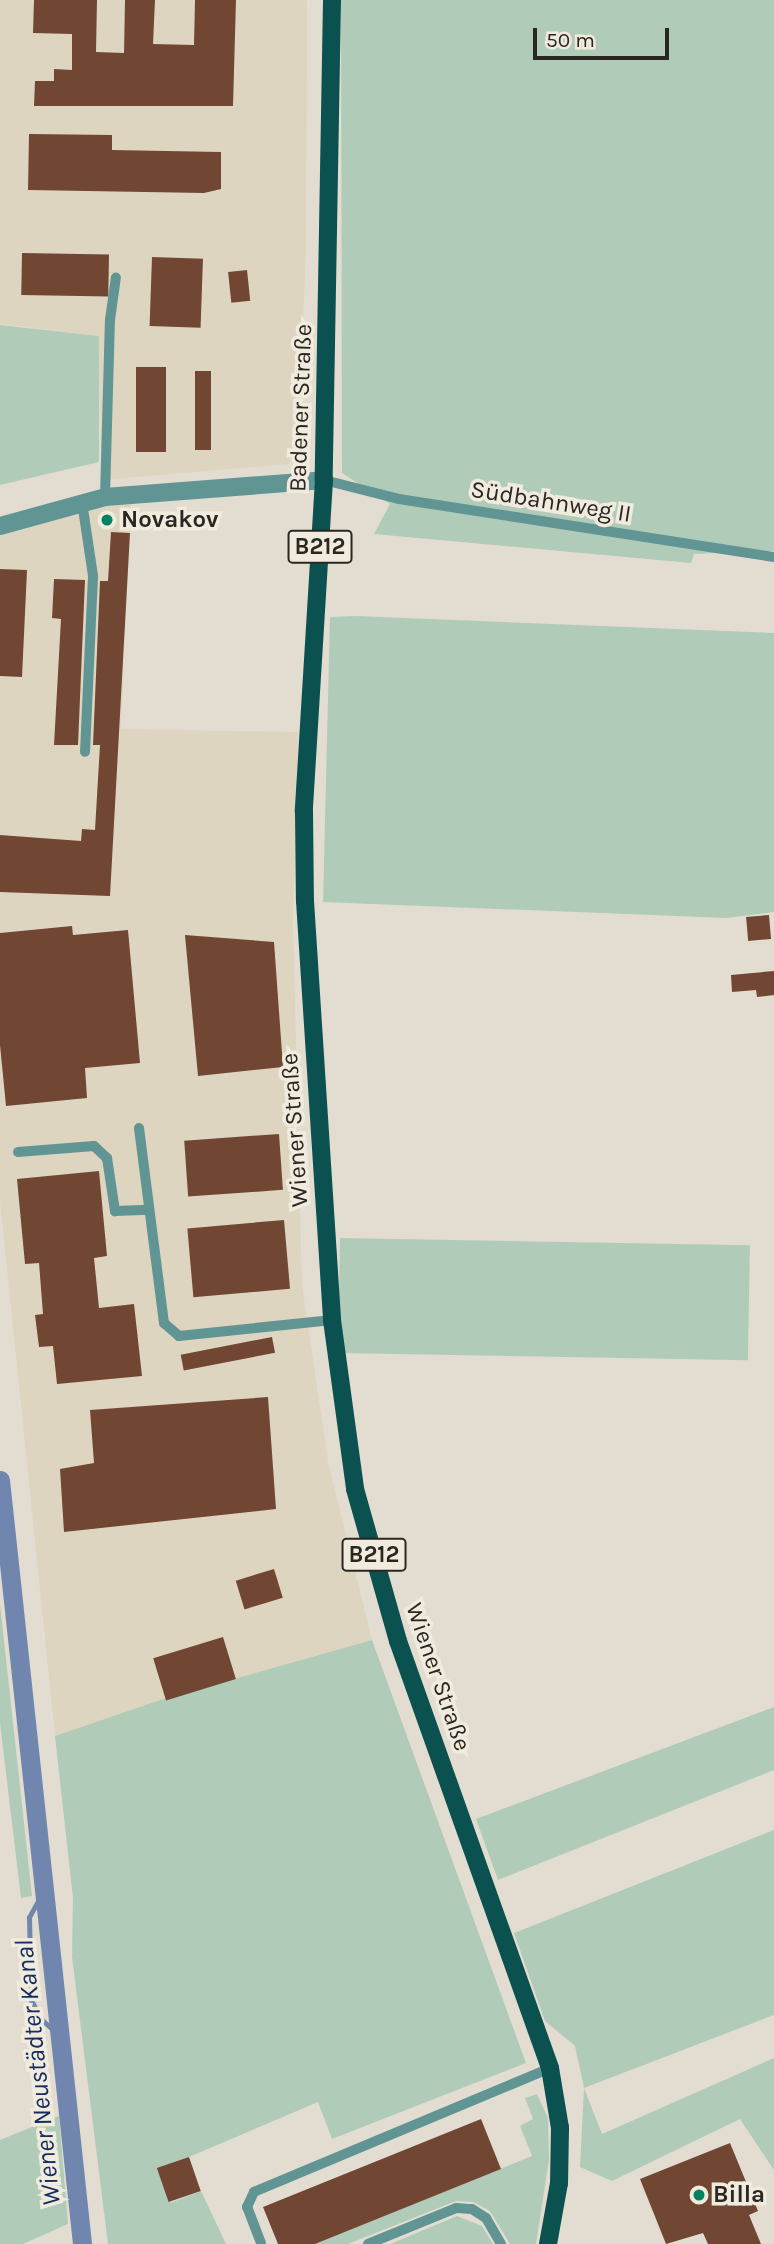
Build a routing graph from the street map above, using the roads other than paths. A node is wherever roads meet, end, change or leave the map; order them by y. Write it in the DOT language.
graph roads {
  1 [pos="332,0"];
  2 [pos="116,277"];
  3 [pos="324,480"];
  4 [pos="105,497"];
  5 [pos="82,502"];
  6 [pos="0,526"];
  7 [pos="774,556"];
  8 [pos="85,752"];
  9 [pos="305,901"];
  10 [pos="139,1128"];
  11 [pos="18,1152"];
  12 [pos="149,1210"];
  13 [pos="332,1320"];
  14 [pos="550,2068"];
  15 [pos="261,2243"];
  16 [pos="368,2244"];
  17 [pos="501,2244"];
  18 [pos="548,2244"];
  1 -- 3 [label="main road, Badener Straße / B212"];
  2 -- 4 [label="lane"];
  3 -- 4 [label="street"];
  3 -- 7 [label="lane, Südbahnweg II"];
  3 -- 9 [label="main road, Badener Straße / B212"];
  4 -- 5 [label="street"];
  5 -- 6 [label="street"];
  5 -- 8 [label="lane"];
  9 -- 13 [label="main road, Wiener Straße / B212"];
  10 -- 12 [label="lane"];
  11 -- 12 [label="lane"];
  12 -- 13 [label="lane"];
  13 -- 14 [label="main road, Wiener Straße / B212"];
  14 -- 15 [label="lane"];
  14 -- 18 [label="main road, Wiener Straße / B212"];
  16 -- 17 [label="lane"];
}
